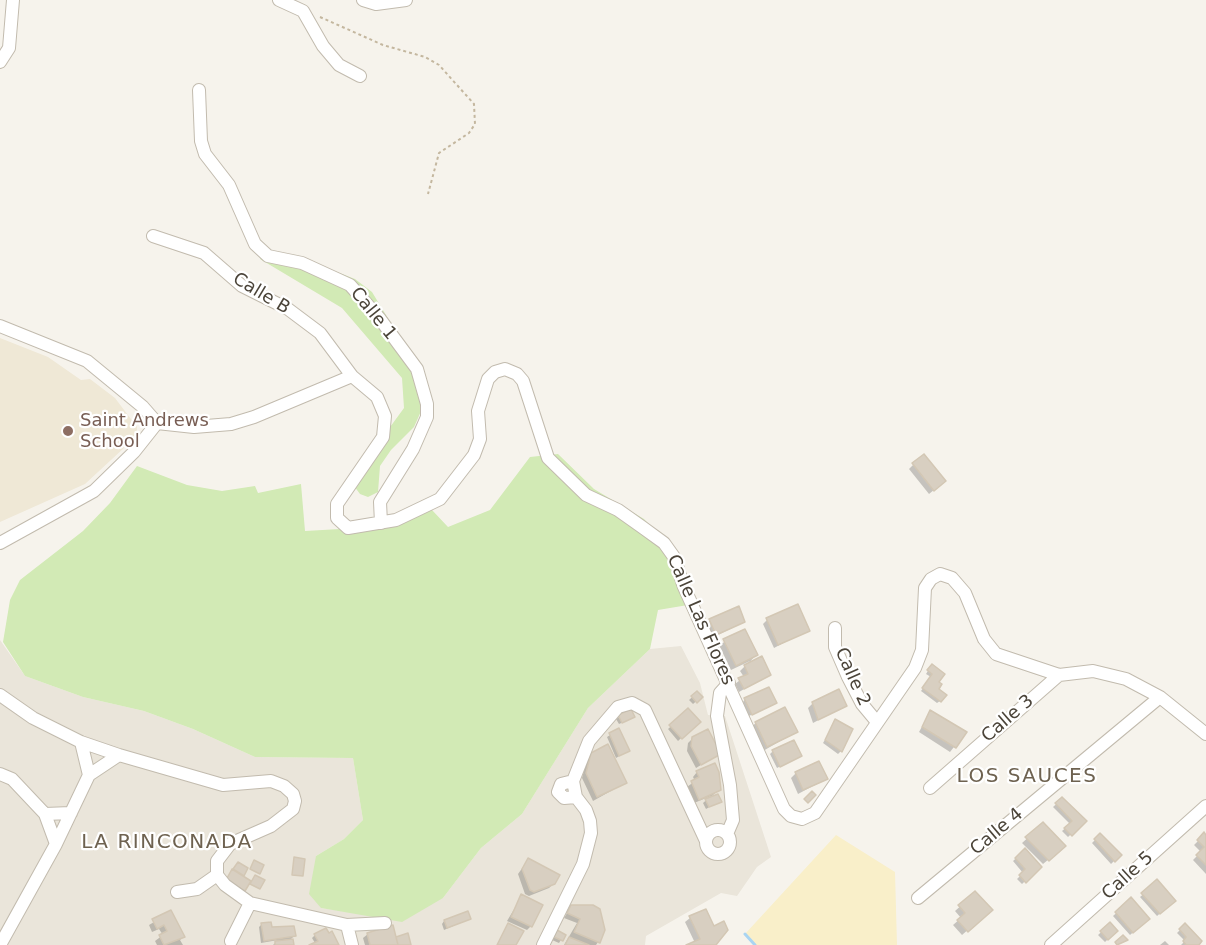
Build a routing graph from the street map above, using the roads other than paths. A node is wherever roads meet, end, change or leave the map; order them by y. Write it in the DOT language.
graph roads {
  1 [pos="13,0"];
  2 [pos="279,0"];
  3 [pos="363,0"];
  4 [pos="406,0"];
  5 [pos="0,62"];
  6 [pos="360,76"];
  7 [pos="199,90"];
  8 [pos="153,236"];
  9 [pos="0,327"];
  10 [pos="352,376"];
  11 [pos="157,423"];
  12 [pos="381,523"];
  13 [pos="0,543"];
  14 [pos="835,628"];
  15 [pos="1059,675"];
  16 [pos="729,683"];
  17 [pos="0,694"];
  18 [pos="1160,697"];
  19 [pos="877,722"];
  20 [pos="1206,734"];
  21 [pos="81,742"];
  22 [pos="120,755"];
  23 [pos="0,774"];
  24 [pos="89,775"];
  25 [pos="930,788"];
  26 [pos="1206,806"];
  27 [pos="71,813"];
  28 [pos="45,814"];
  29 [pos="56,844"];
  30 [pos="217,876"];
  31 [pos="177,892"];
  32 [pos="918,898"];
  33 [pos="250,903"];
  34 [pos="385,923"];
  35 [pos="347,925"];
  36 [pos="231,941"];
  37 [pos="2,945"];
  38 [pos="352,945"];
  39 [pos="543,945"];
  40 [pos="1051,945"];
  1 -- 5 [label="street"];
  2 -- 6 [label="street"];
  3 -- 4 [label="street"];
  7 -- 12 [label="street, Calle 1"];
  8 -- 10 [label="street, Calle B"];
  9 -- 11 [label="street"];
  10 -- 11 [label="street"];
  10 -- 12 [label="street, Calle Las Flores"];
  11 -- 13 [label="street"];
  12 -- 16 [label="street, Calle Las Flores"];
  14 -- 19 [label="street, Calle 2"];
  15 -- 18 [label="street, Calle Las Flores"];
  15 -- 19 [label="street, Calle Las Flores"];
  15 -- 25 [label="street, Calle 3"];
  16 -- 19 [label="street, Calle Las Flores"];
  16 -- 39 [label="street"];
  17 -- 21 [label="street"];
  18 -- 20 [label="street, Calle Las Flores"];
  18 -- 32 [label="street, Calle 4"];
  21 -- 22 [label="street"];
  21 -- 24 [label="street"];
  22 -- 24 [label="street"];
  22 -- 30 [label="street"];
  23 -- 28 [label="street"];
  24 -- 27 [label="street"];
  26 -- 40 [label="street, Calle 5"];
  27 -- 28 [label="street"];
  27 -- 29 [label="street"];
  28 -- 29 [label="street"];
  29 -- 37 [label="street"];
  30 -- 31 [label="street"];
  30 -- 33 [label="street"];
  33 -- 35 [label="street"];
  33 -- 36 [label="street"];
  34 -- 35 [label="street"];
  35 -- 38 [label="street"];
}
